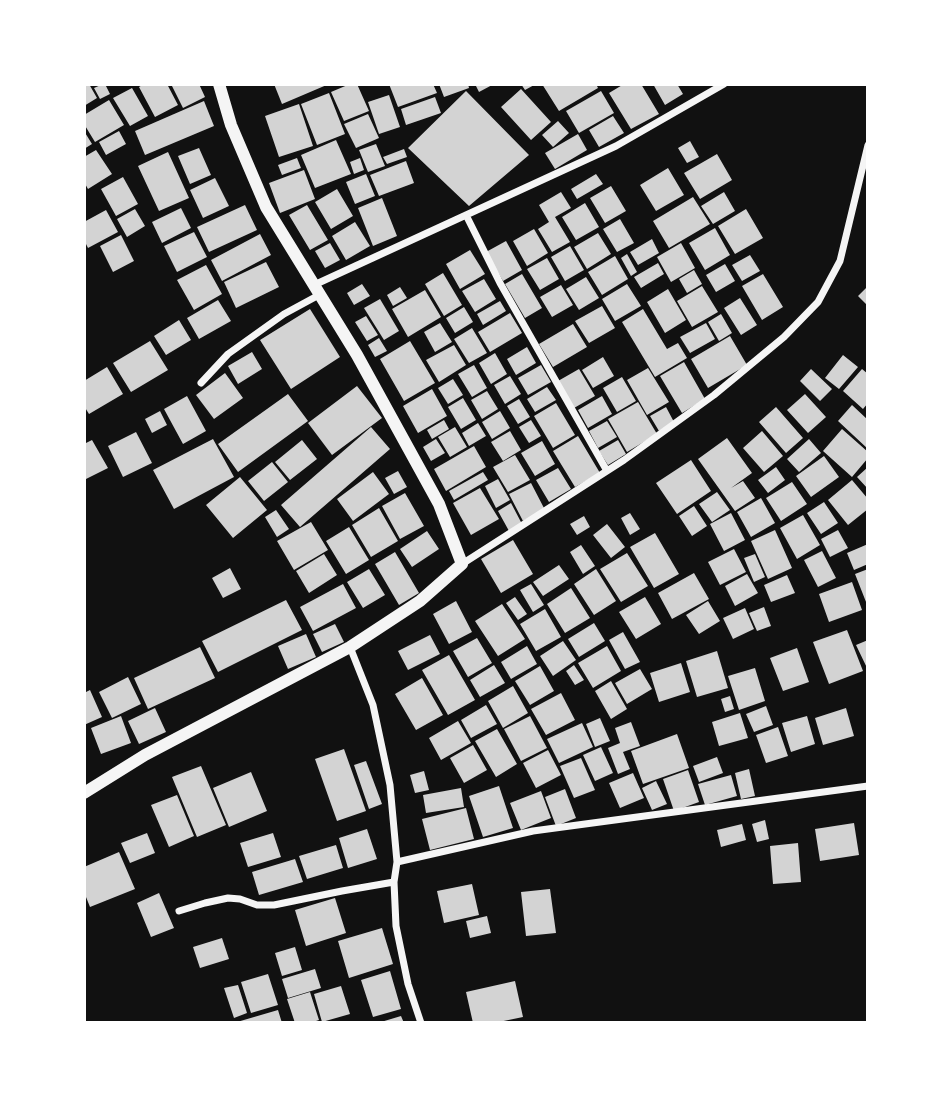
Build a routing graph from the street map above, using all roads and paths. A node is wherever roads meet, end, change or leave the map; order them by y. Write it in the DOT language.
graph roads {
  1 [pos="219,84"];
  2 [pos="724,84"];
  3 [pos="868,145"];
  4 [pos="466,215"];
  5 [pos="316,290"];
  6 [pos="201,383"];
  7 [pos="607,471"];
  8 [pos="463,564"];
  9 [pos="350,647"];
  10 [pos="868,786"];
  11 [pos="84,793"];
  12 [pos="397,862"];
  13 [pos="394,882"];
  14 [pos="179,911"];
  15 [pos="421,1023"];
  1 -- 5 [label="street"];
  2 -- 4 [label="street"];
  3 -- 7 [label="street"];
  4 -- 5 [label="street"];
  4 -- 7 [label="street"];
  5 -- 6 [label="street"];
  5 -- 8 [label="street"];
  7 -- 8 [label="street"];
  8 -- 9 [label="street"];
  9 -- 11 [label="street"];
  9 -- 12 [label="street"];
  10 -- 12 [label="street"];
  12 -- 13 [label="street"];
  13 -- 14 [label="street"];
  13 -- 15 [label="street"];
}
